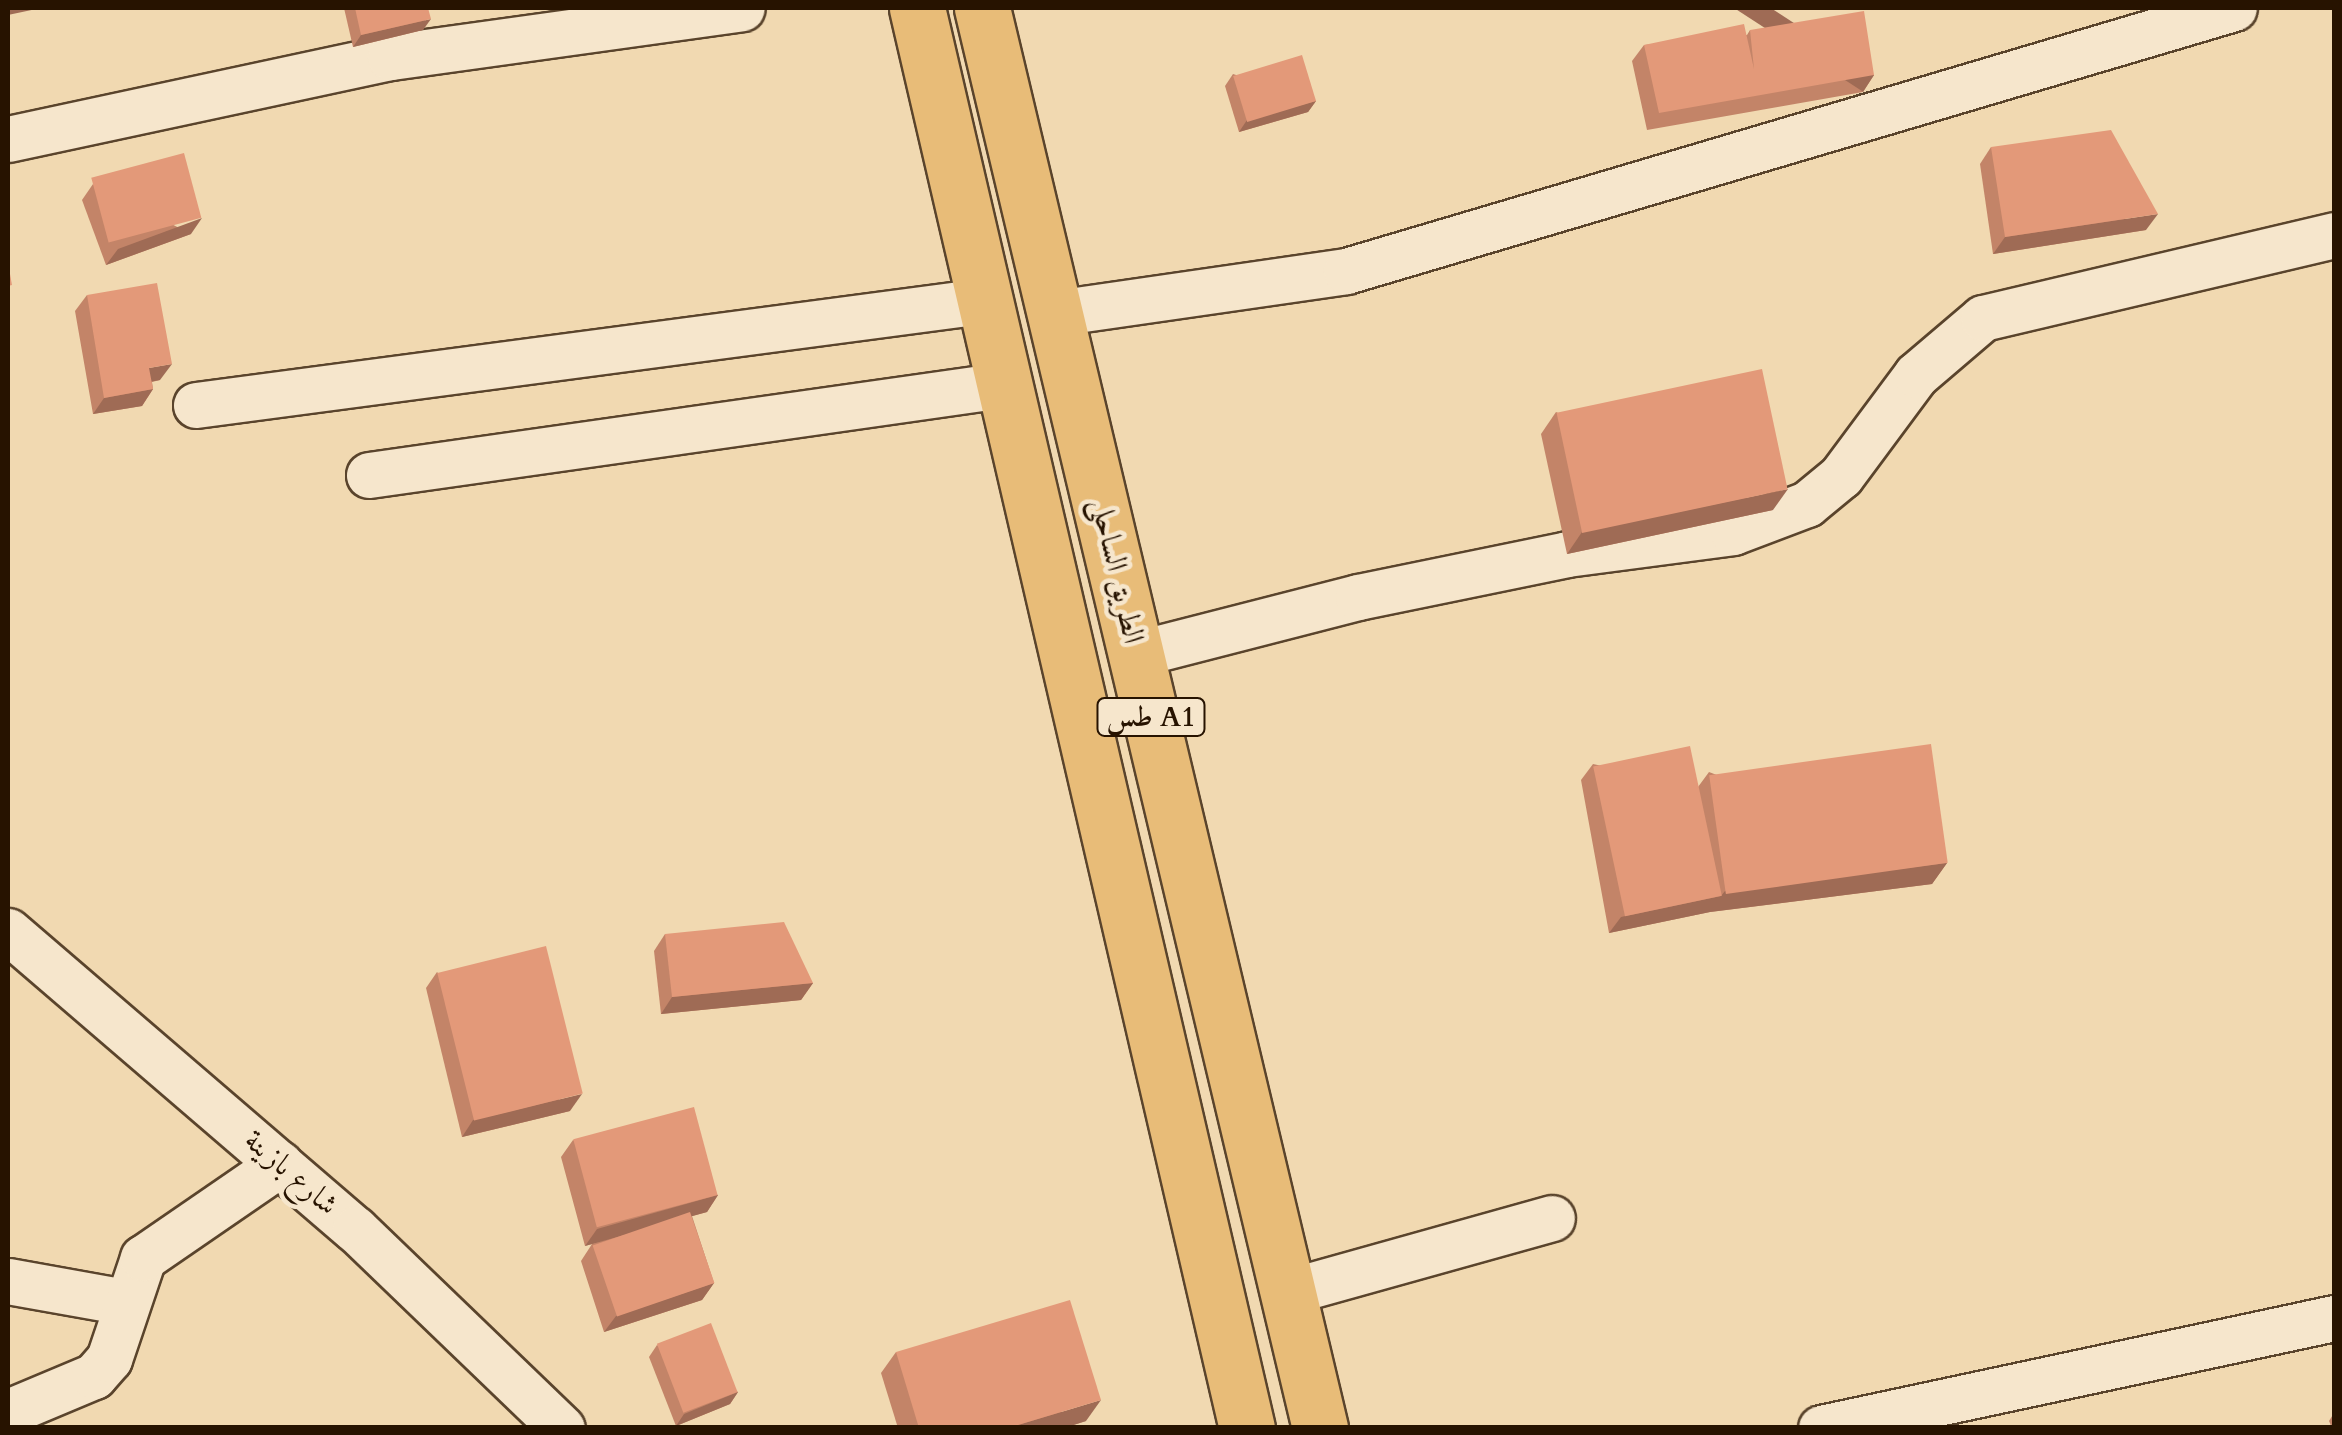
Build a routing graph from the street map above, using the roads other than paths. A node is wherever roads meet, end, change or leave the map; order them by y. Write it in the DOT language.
graph roads {
  1 [pos="742,8"];
  2 [pos="918,8"];
  3 [pos="982,8"];
  4 [pos="2234,8"];
  5 [pos="8,139"];
  6 [pos="2334,235"];
  7 [pos="982,302"];
  8 [pos="1055,314"];
  9 [pos="1003,385"];
  10 [pos="196,405"];
  11 [pos="369,475"];
  12 [pos="1136,654"];
  13 [pos="8,931"];
  14 [pos="280,1164"];
  15 [pos="1552,1218"];
  16 [pos="8,1281"];
  17 [pos="1287,1292"];
  18 [pos="126,1302"];
  19 [pos="2334,1318"];
  20 [pos="8,1412"];
  21 [pos="562,1428"];
  22 [pos="1248,1428"];
  23 [pos="1320,1428"];
  24 [pos="1822,1428"];
  1 -- 5 [label="street"];
  2 -- 7 [label="highway, طس A1"];
  3 -- 8 [label="highway, الطريق الساحلى / طس A1"];
  4 -- 8 [label="street"];
  6 -- 12 [label="street"];
  7 -- 9 [label="highway, طس A1"];
  7 -- 10 [label="street"];
  8 -- 12 [label="highway, الطريق الساحلى / طس A1"];
  9 -- 11 [label="street"];
  9 -- 22 [label="highway, طس A1"];
  12 -- 17 [label="highway, الطريق الساحلى / طس A1"];
  13 -- 14 [label="street, شارع بازينة"];
  14 -- 18 [label="street"];
  14 -- 21 [label="street, شارع بازينة"];
  15 -- 17 [label="street"];
  16 -- 18 [label="street"];
  17 -- 23 [label="highway, الطريق الساحلى / طس A1"];
  18 -- 20 [label="street"];
  19 -- 24 [label="street"];
}
